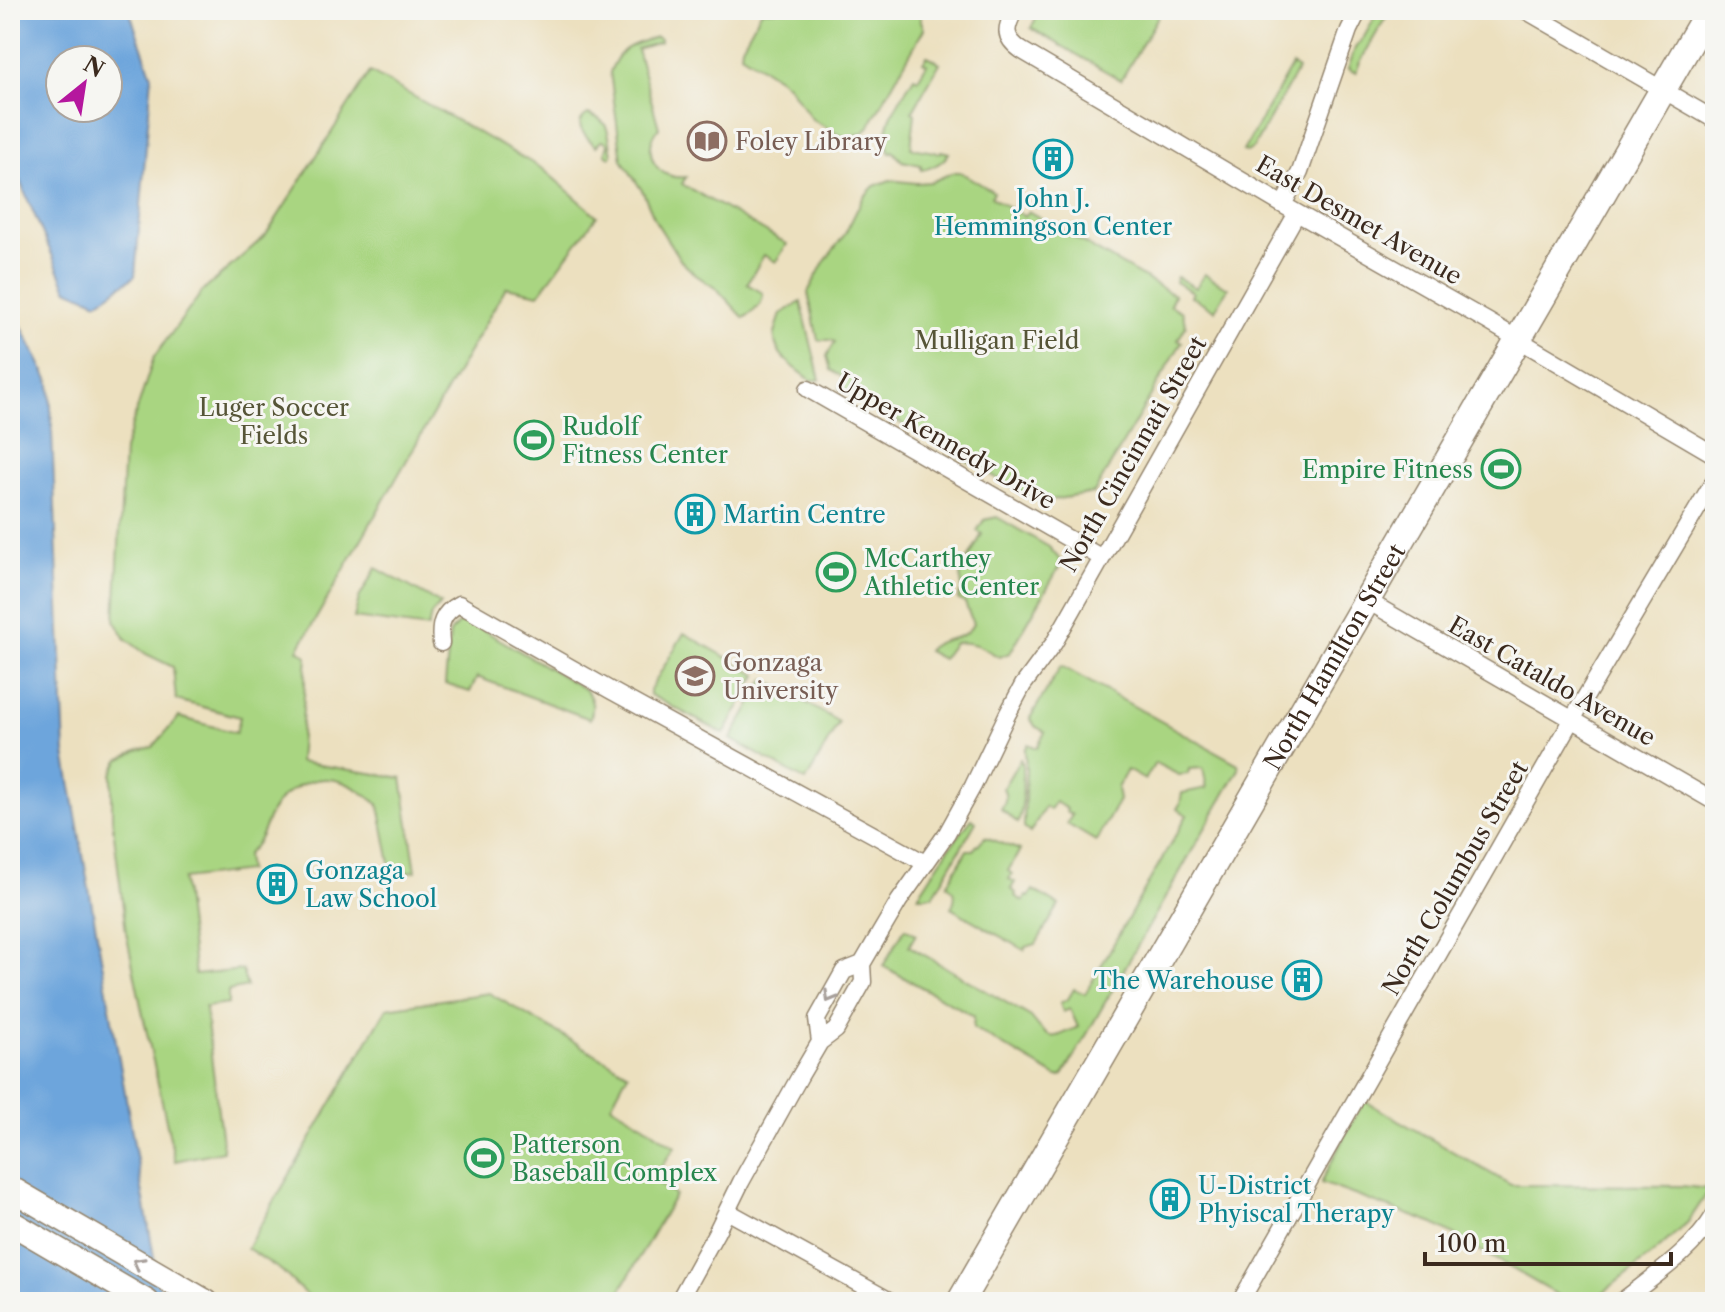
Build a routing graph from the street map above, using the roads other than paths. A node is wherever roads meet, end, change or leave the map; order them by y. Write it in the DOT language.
graph roads {
  1 [pos="1015,10"];
  2 [pos="1359,10"];
  3 [pos="1525,10"];
  4 [pos="1709,10"];
  5 [pos="1663,90"];
  6 [pos="1715,120"];
  7 [pos="1290,209"];
  8 [pos="1517,340"];
  9 [pos="808,389"];
  10 [pos="1715,455"];
  11 [pos="1715,479"];
  12 [pos="1102,558"];
  13 [pos="1366,600"];
  14 [pos="441,643"];
  15 [pos="1572,721"];
  16 [pos="1715,802"];
  17 [pos="925,863"];
  18 [pos="10,1188"];
  19 [pos="727,1211"];
  20 [pos="1715,1214"];
  21 [pos="10,1222"];
  22 [pos="147,1302"];
  23 [pos="206,1302"];
  24 [pos="678,1302"];
  25 [pos="892,1302"];
  26 [pos="960,1302"];
  27 [pos="1240,1302"];
  28 [pos="1621,1302"];
  1 -- 7 [label="street, East Desmet Avenue"];
  2 -- 7 [label="street, North Cincinnati Street"];
  3 -- 5 [label="street"];
  4 -- 5 [label="main road, North Hamilton Street"];
  5 -- 6 [label="street"];
  5 -- 8 [label="main road, North Hamilton Street"];
  7 -- 8 [label="street, East Desmet Avenue"];
  7 -- 12 [label="street, North Cincinnati Street"];
  8 -- 10 [label="street, East Desmet Avenue"];
  8 -- 13 [label="main road, North Hamilton Street"];
  9 -- 12 [label="street, Upper Kennedy Drive"];
  11 -- 15 [label="street, North Columbus Street"];
  12 -- 17 [label="street, North Cincinnati Street"];
  13 -- 15 [label="street, East Cataldo Avenue"];
  13 -- 26 [label="main road, North Hamilton Street"];
  14 -- 17 [label="street"];
  15 -- 16 [label="street, East Cataldo Avenue"];
  15 -- 27 [label="street, North Columbus Street"];
  17 -- 19 [label="street, North Cincinnati Street"];
  23 -- 18 [label="main road, one-way"];
  19 -- 24 [label="street, North Cincinnati Street"];
  19 -- 25 [label="street"];
  20 -- 28 [label="street"];
  21 -- 22 [label="main road"];
}
